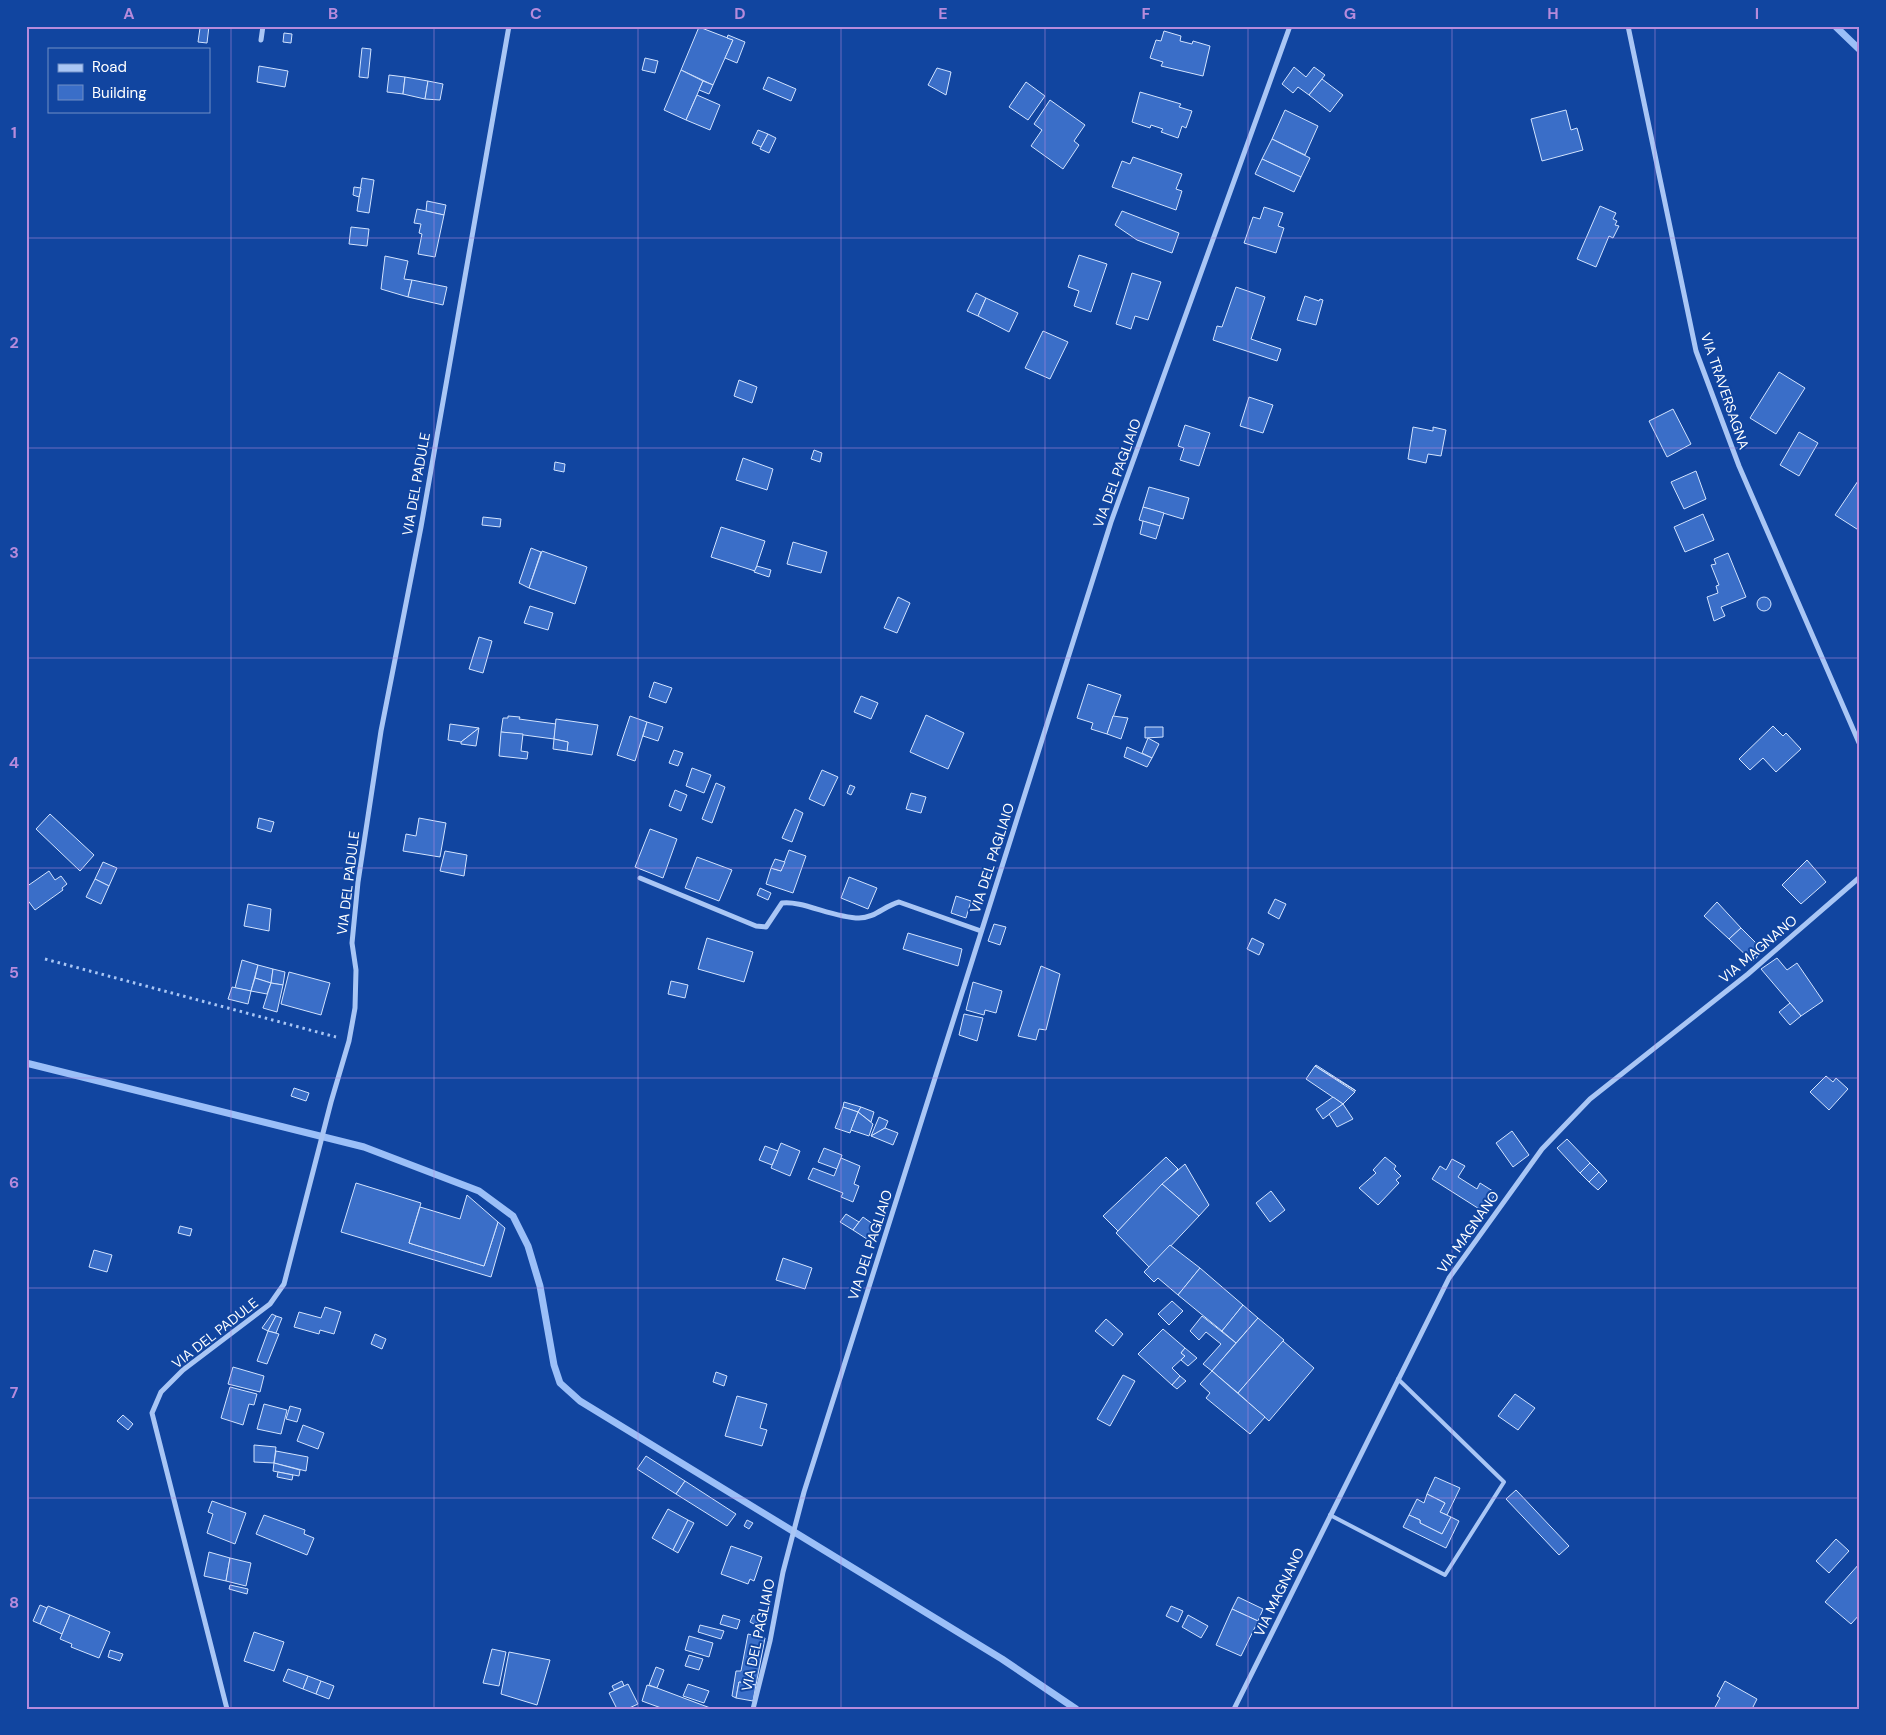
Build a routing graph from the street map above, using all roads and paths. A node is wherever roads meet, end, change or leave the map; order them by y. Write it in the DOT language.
graph roads {
  1 [pos="263,26"];
  2 [pos="509,26"];
  3 [pos="1290,26"];
  4 [pos="1628,26"];
  5 [pos="261,40"];
  6 [pos="1860,745"];
  7 [pos="1860,877"];
  8 [pos="640,878"];
  9 [pos="981,931"];
  10 [pos="45,959"];
  11 [pos="349,1041"];
  12 [pos="1398,1379"];
  13 [pos="1330,1515"];
  14 [pos="227,1709"];
  15 [pos="753,1709"];
  16 [pos="1234,1709"];
  1 -- 5 [label="street"];
  2 -- 11 [label="street, VIA DEL PADULE"];
  3 -- 9 [label="street, VIA DEL PAGLIAIO"];
  4 -- 6 [label="street, VIA TRAVERSAGNA"];
  7 -- 12 [label="street, VIA MAGNANO"];
  8 -- 9 [label="street"];
  9 -- 15 [label="street, VIA DEL PAGLIAIO"];
  10 -- 11 [label="path"];
  11 -- 14 [label="street, VIA DEL PADULE"];
  12 -- 13 [label="street, VIA MAGNANO"];
  12 -- 13 [label="lane"];
  13 -- 16 [label="street, VIA MAGNANO"];
}
